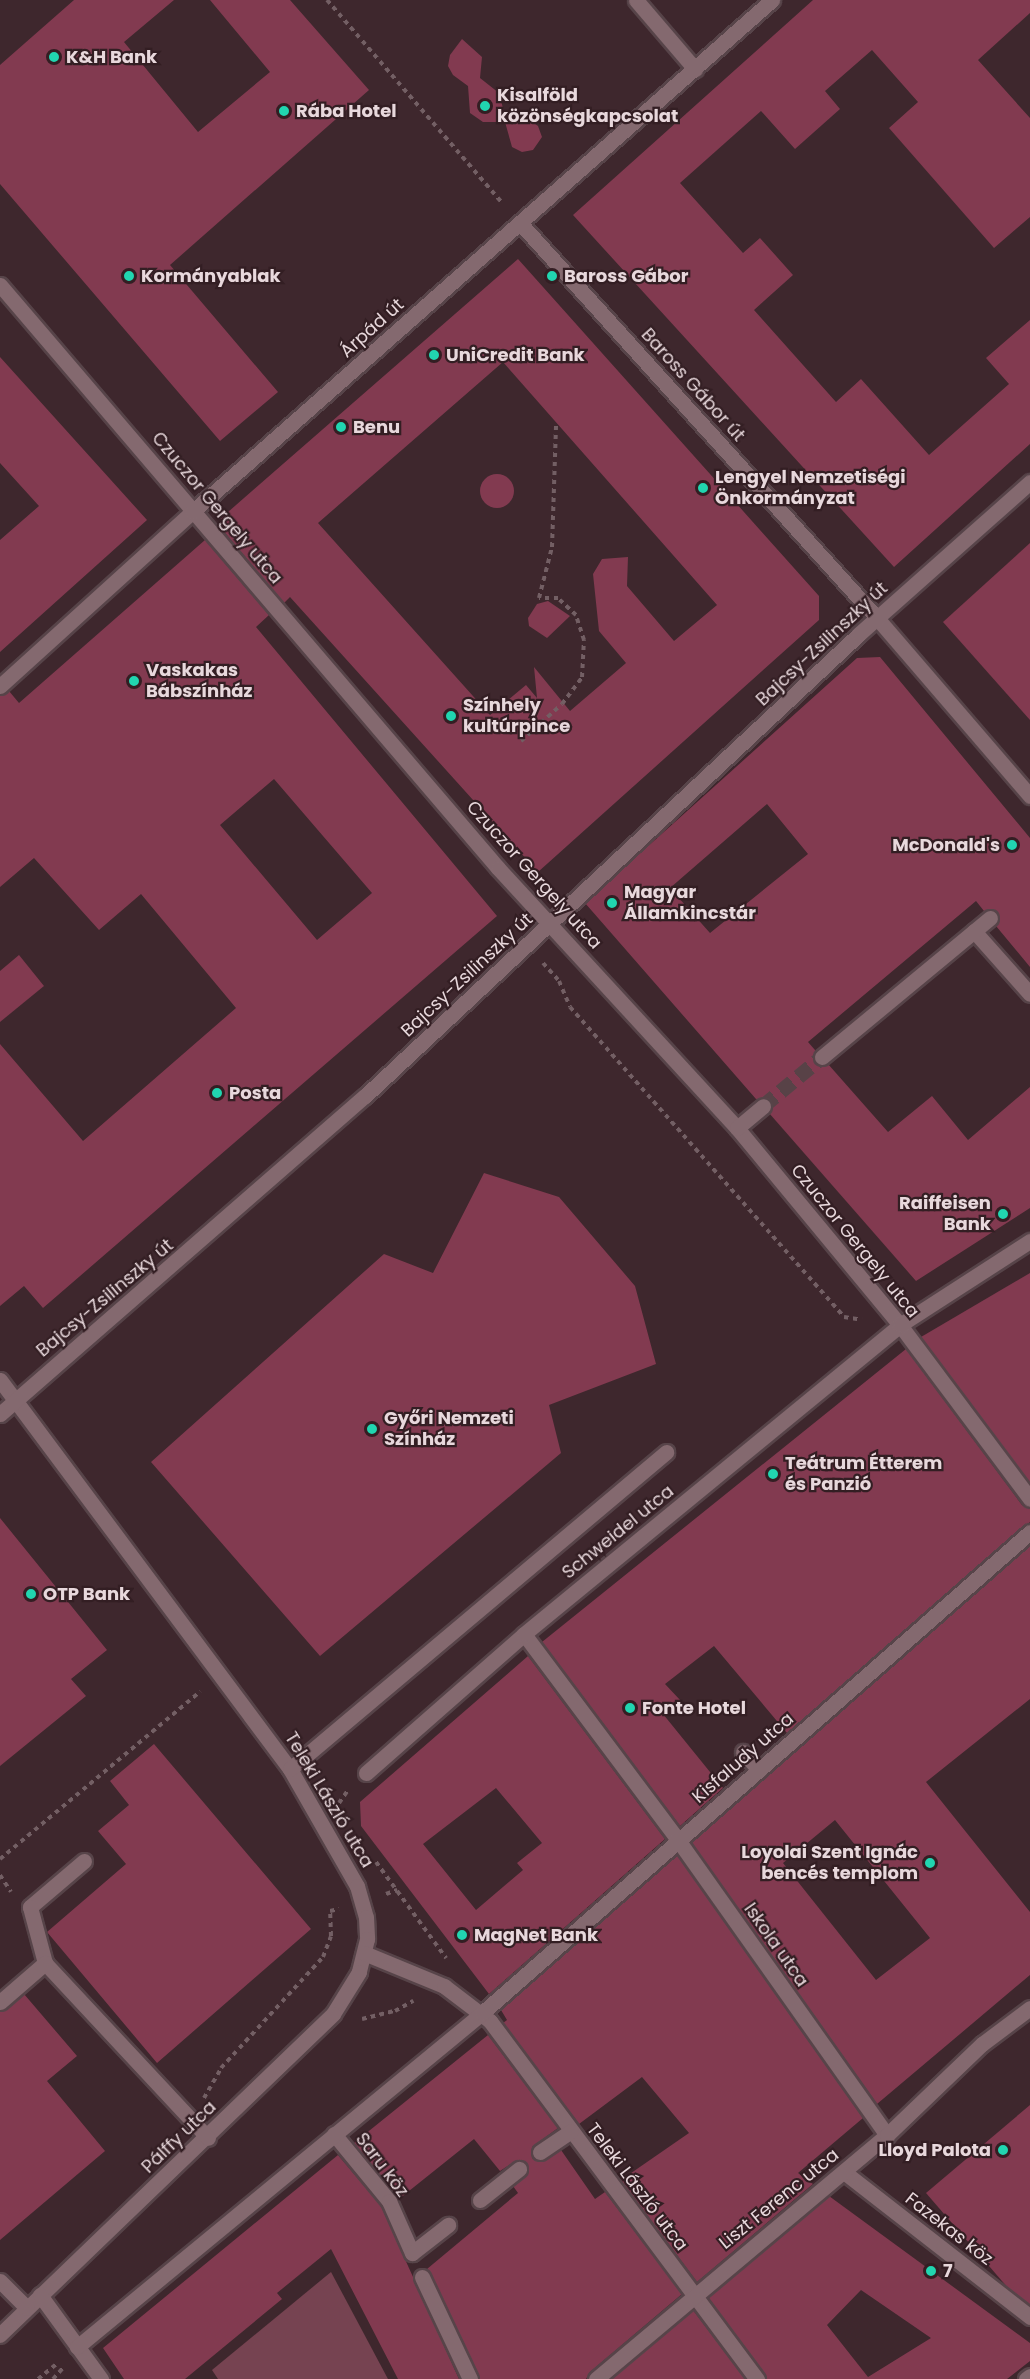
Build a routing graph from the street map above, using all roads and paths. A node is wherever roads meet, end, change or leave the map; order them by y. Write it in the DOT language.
graph roads {
  1 [pos="327,0"];
  2 [pos="636,0"];
  3 [pos="772,0"];
  4 [pos="695,69"];
  5 [pos="520,223"];
  6 [pos="0,285"];
  7 [pos="556,425"];
  8 [pos="1030,482"];
  9 [pos="192,512"];
  10 [pos="877,618"];
  11 [pos="0,686"];
  12 [pos="521,741"];
  13 [pos="1030,796"];
  14 [pos="990,918"];
  15 [pos="551,923"];
  16 [pos="975,931"];
  17 [pos="559,981"];
  18 [pos="1030,994"];
  19 [pos="822,1058"];
  20 [pos="763,1106"];
  21 [pos="737,1128"];
  22 [pos="1030,1242"];
  23 [pos="900,1326"];
  24 [pos="0,1380"];
  25 [pos="15,1400"];
  26 [pos="0,1414"];
  27 [pos="666,1452"];
  28 [pos="1030,1499"];
  29 [pos="1030,1532"];
  30 [pos="524,1634"];
  31 [pos="223,1674"];
  32 [pos="743,1752"];
  33 [pos="290,1769"];
  34 [pos="759,1770"];
  35 [pos="366,1773"];
  36 [pos="341,1813"];
  37 [pos="678,1840"];
  38 [pos="372,1856"];
  39 [pos="0,1859"];
  40 [pos="84,1861"];
  41 [pos="330,1911"];
  42 [pos="364,1953"];
  43 [pos="45,1963"];
  44 [pos="453,1967"];
  45 [pos="417,1995"];
  46 [pos="0,2002"];
  47 [pos="1030,2008"];
  48 [pos="482,2013"];
  49 [pos="383,2014"];
  50 [pos="196,2125"];
  51 [pos="571,2131"];
  52 [pos="334,2134"];
  53 [pos="887,2134"];
  54 [pos="208,2138"];
  55 [pos="540,2152"];
  56 [pos="519,2169"];
  57 [pos="844,2172"];
  58 [pos="480,2200"];
  59 [pos="448,2225"];
  60 [pos="422,2277"];
  61 [pos="0,2281"];
  62 [pos="40,2295"];
  63 [pos="694,2297"];
  64 [pos="27,2308"];
  65 [pos="1030,2317"];
  66 [pos="0,2335"];
  67 [pos="77,2347"];
  68 [pos="1030,2376"];
  69 [pos="101,2379"];
  70 [pos="470,2379"];
  71 [pos="596,2379"];
  72 [pos="757,2379"];
  73 [pos="1026,2379"];
  1 -- 5 [label="path"];
  2 -- 4 [label="street"];
  3 -- 4 [label="street, Árpád út"];
  4 -- 5 [label="street, Árpád út"];
  5 -- 9 [label="street, Árpád út"];
  5 -- 10 [label="street, Baross Gábor út"];
  6 -- 9 [label="street, Czuczor Gergely utca"];
  7 -- 12 [label="path"];
  8 -- 10 [label="street, Bajcsy-Zsilinszky út"];
  9 -- 11 [label="street, Árpád út"];
  9 -- 15 [label="street, Czuczor Gergely utca"];
  10 -- 13 [label="street, Baross Gábor út"];
  10 -- 15 [label="street, Bajcsy-Zsilinszky út"];
  14 -- 16 [label="street"];
  15 -- 21 [label="street, Czuczor Gergely utca"];
  15 -- 25 [label="street, Bajcsy-Zsilinszky út"];
  16 -- 18 [label="street"];
  16 -- 19 [label="street"];
  17 -- 23 [label="path"];
  20 -- 21 [label="street"];
  21 -- 23 [label="street, Czuczor Gergely utca"];
  22 -- 23 [label="street, Schweidel utca"];
  23 -- 28 [label="street, Czuczor Gergely utca"];
  23 -- 30 [label="street, Schweidel utca"];
  24 -- 25 [label="street, Teleki László utca"];
  25 -- 26 [label="street, Bajcsy-Zsilinszky út"];
  25 -- 31 [label="street, Teleki László utca"];
  27 -- 33 [label="street, Schweidel utca"];
  29 -- 34 [label="street, Kisfaludy utca"];
  30 -- 35 [label="street, Schweidel utca"];
  30 -- 37 [label="street, Iskola utca"];
  31 -- 33 [label="street, Teleki László utca"];
  31 -- 39 [label="path"];
  32 -- 34 [label="street"];
  33 -- 42 [label="street, Teleki László utca"];
  34 -- 37 [label="street, Kisfaludy utca"];
  35 -- 36 [label="path"];
  37 -- 48 [label="street, Kisfaludy utca"];
  37 -- 53 [label="street, Iskola utca"];
  38 -- 44 [label="path"];
  40 -- 43 [label="street"];
  41 -- 50 [label="path"];
  42 -- 48 [label="street, Teleki László utca"];
  42 -- 54 [label="street, Pálffy utca"];
  43 -- 46 [label="street"];
  43 -- 50 [label="street"];
  45 -- 49 [label="path"];
  47 -- 53 [label="street, Liszt Ferenc utca"];
  48 -- 51 [label="street, Teleki László utca"];
  48 -- 52 [label="street"];
  50 -- 54 [label="street"];
  51 -- 55 [label="street"];
  51 -- 63 [label="street, Teleki László utca"];
  52 -- 59 [label="street, Saru köz"];
  52 -- 67 [label="street"];
  53 -- 57 [label="street, Liszt Ferenc utca"];
  54 -- 62 [label="street, Pálffy utca"];
  56 -- 58 [label="street"];
  57 -- 63 [label="street, Liszt Ferenc utca"];
  57 -- 65 [label="street, Fazekas köz"];
  60 -- 70 [label="street"];
  61 -- 64 [label="street"];
  62 -- 64 [label="street, Pálffy utca"];
  62 -- 67 [label="street"];
  63 -- 71 [label="street, Liszt Ferenc utca"];
  63 -- 72 [label="street, Teleki László utca"];
  64 -- 66 [label="street, Pálffy utca"];
  67 -- 69 [label="street"];
  68 -- 73 [label="street"];
}
